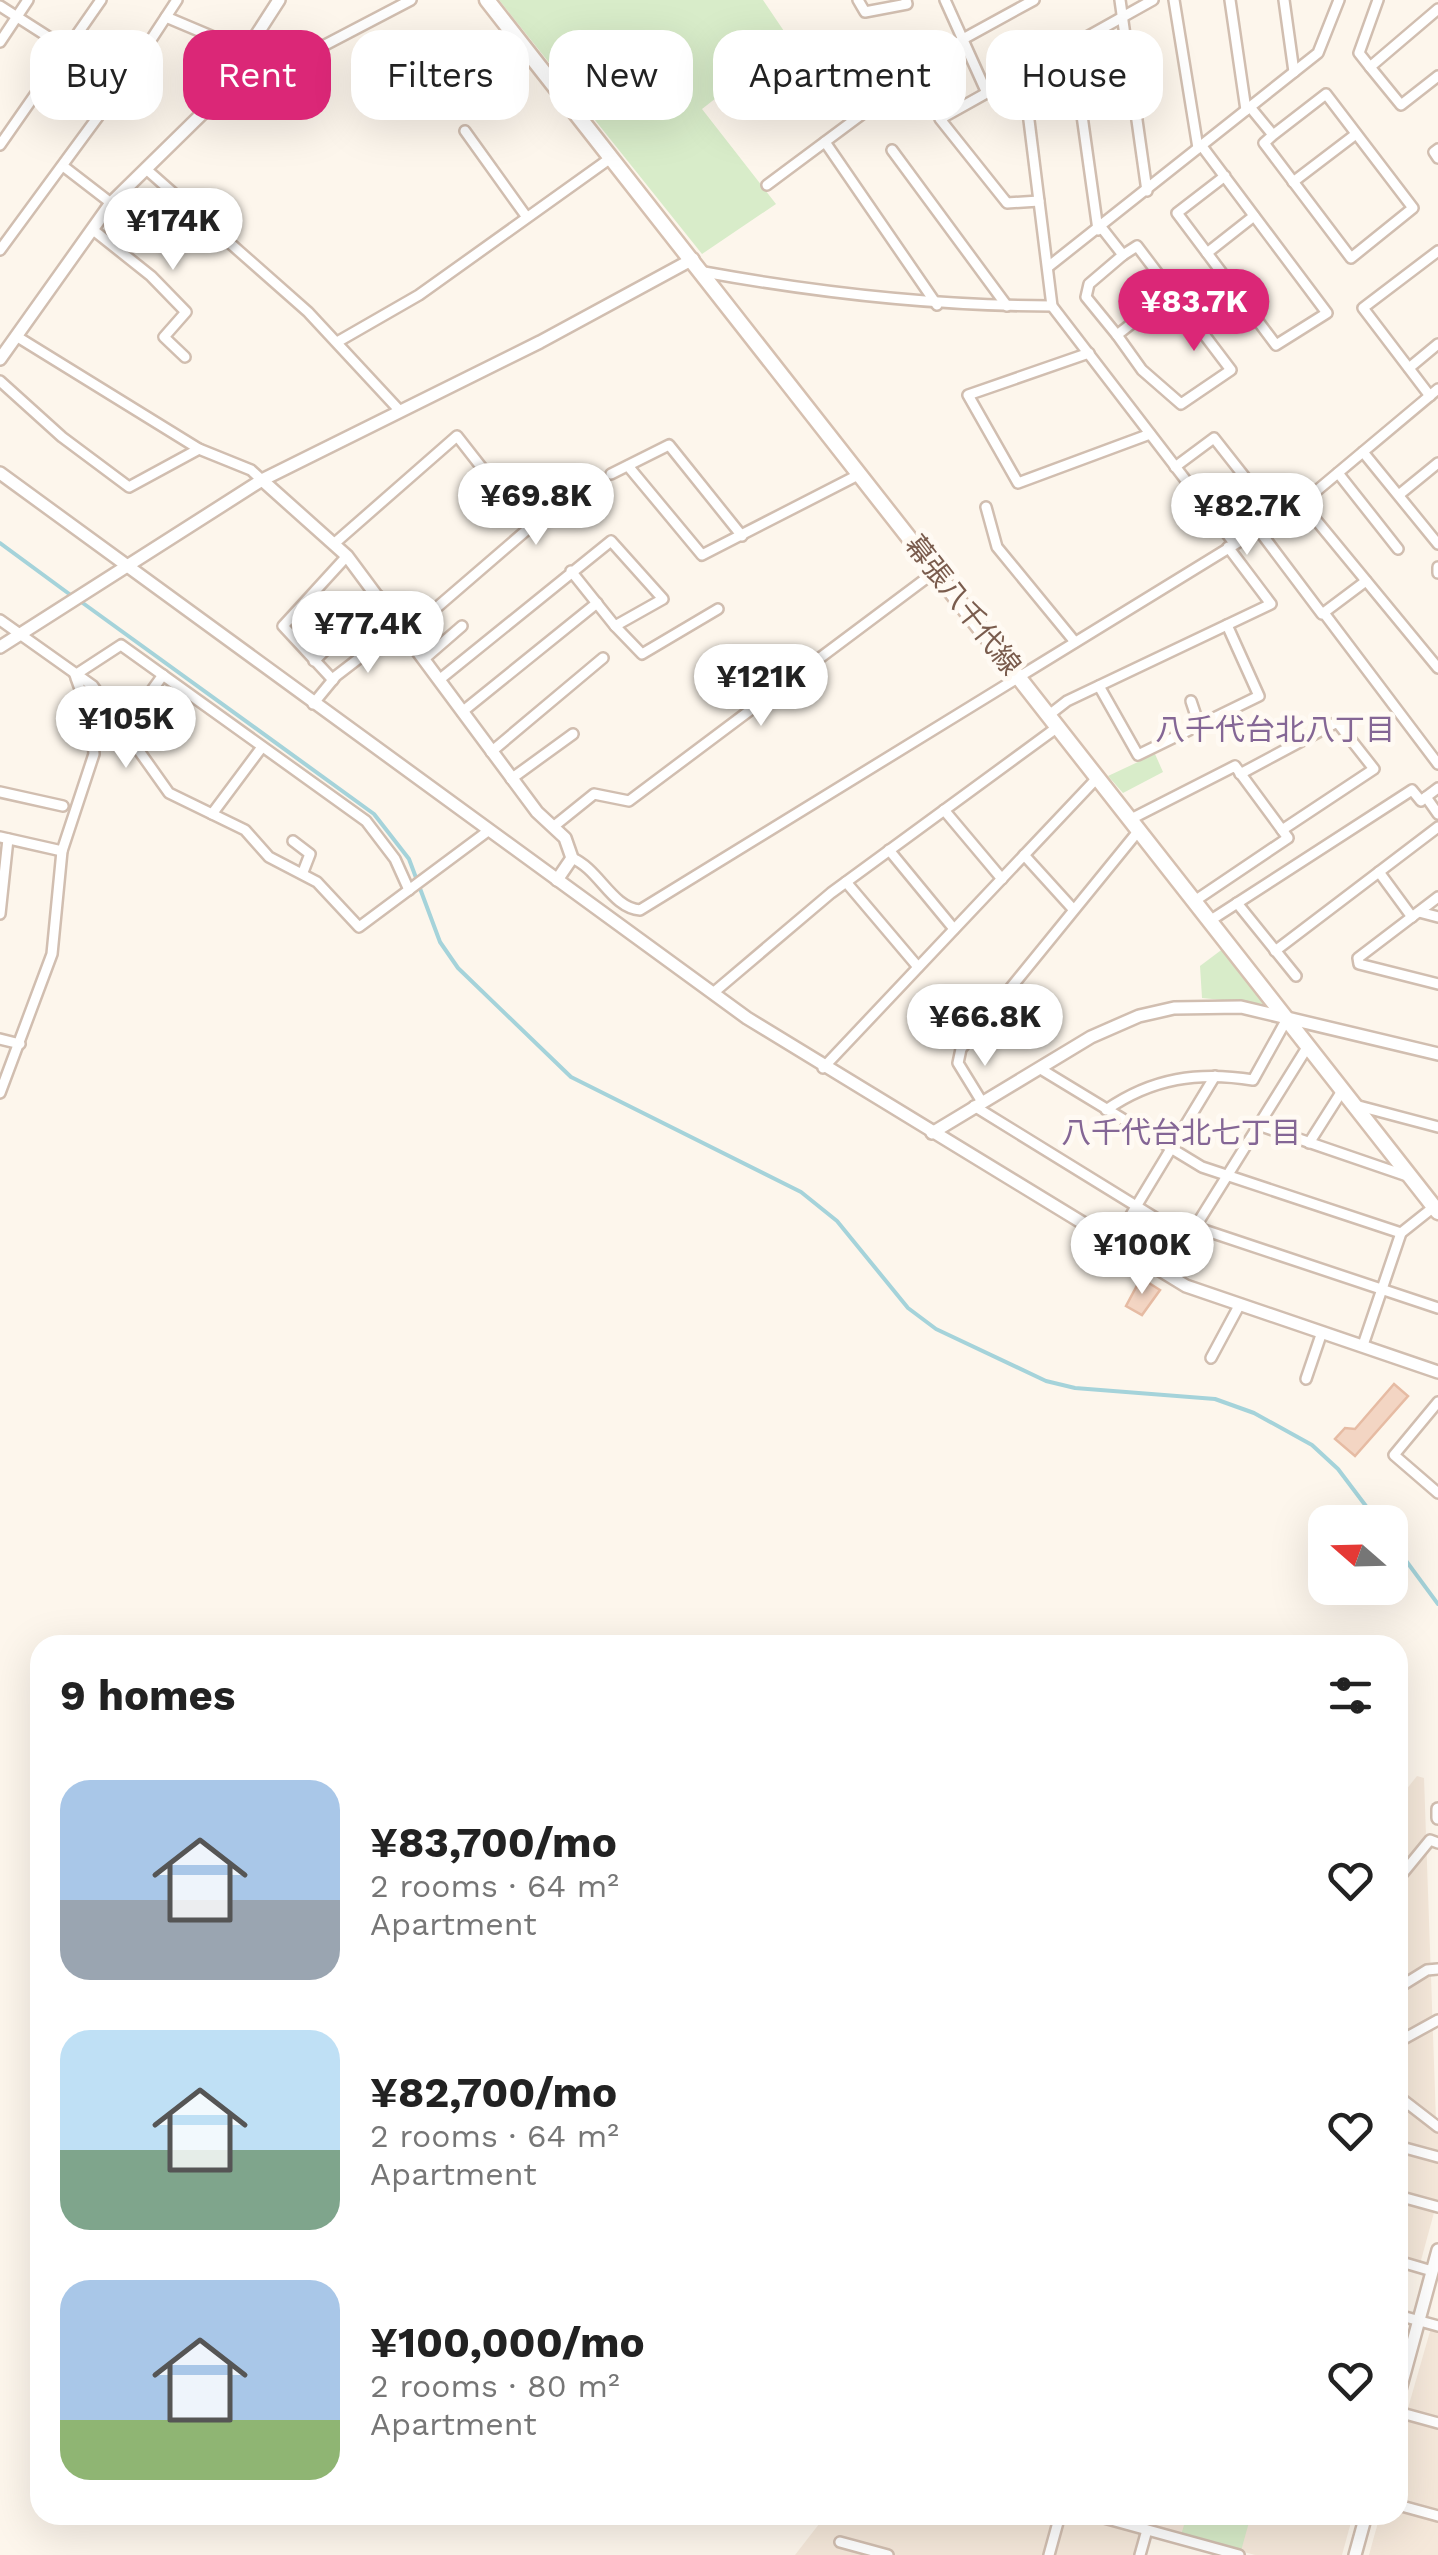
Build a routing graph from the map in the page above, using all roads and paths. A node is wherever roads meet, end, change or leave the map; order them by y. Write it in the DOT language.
graph roads {
  1 [pos="28,0"];
  2 [pos="101,0"];
  3 [pos="177,0"];
  4 [pos="278,0"];
  5 [pos="411,0"];
  6 [pos="487,0"];
  7 [pos="858,0"];
  8 [pos="906,0"];
  9 [pos="945,0"];
  10 [pos="1008,0"];
  11 [pos="1034,0"];
  12 [pos="1120,0"];
  13 [pos="1154,0"];
  14 [pos="1174,0"];
  15 [pos="1230,0"];
  16 [pos="1284,0"];
  17 [pos="1378,0"];
  18 [pos="1338,1"];
  19 [pos="0,6"];
  20 [pos="1438,9"];
  21 [pos="1014,11"];
  22 [pos="1123,15"];
  23 [pos="17,17"];
  24 [pos="166,17"];
  25 [pos="37,30"];
  26 [pos="81,30"];
  27 [pos="157,30"];
  28 [pos="197,30"];
  29 [pos="261,30"];
  30 [pos="958,30"];
  31 [pos="1097,30"];
  32 [pos="966,38"];
  33 [pos="0,42"];
  34 [pos="331,42"];
  35 [pos="966,47"];
  36 [pos="1370,67"];
  37 [pos="1294,72"];
  38 [pos="1438,76"];
  39 [pos="986,91"];
  40 [pos="30,103"];
  41 [pos="1248,109"];
  42 [pos="96,120"];
  43 [pos="196,120"];
  44 [pos="855,120"];
  45 [pos="1029,120"];
  46 [pos="1083,120"];
  47 [pos="465,131"];
  48 [pos="1356,134"];
  49 [pos="1273,135"];
  50 [pos="825,142"];
  51 [pos="0,145"];
  52 [pos="1200,146"];
  53 [pos="892,150"];
  54 [pos="1438,150"];
  55 [pos="612,156"];
  56 [pos="1438,158"];
  57 [pos="63,166"];
  58 [pos="146,169"];
  59 [pos="1224,176"];
  60 [pos="1294,182"];
  61 [pos="767,184"];
  62 [pos="1146,190"];
  63 [pos="111,202"];
  64 [pos="1039,202"];
  65 [pos="526,216"];
  66 [pos="1254,216"];
  67 [pos="92,229"];
  68 [pos="1099,229"];
  69 [pos="0,250"];
  70 [pos="1438,251"];
  71 [pos="1207,254"];
  72 [pos="1123,255"];
  73 [pos="693,259"];
  74 [pos="1048,267"];
  75 [pos="704,272"];
  76 [pos="1172,292"];
  77 [pos="938,305"];
  78 [pos="1007,306"];
  79 [pos="1052,306"];
  80 [pos="1117,335"];
  81 [pos="16,336"];
  82 [pos="339,341"];
  83 [pos="1438,344"];
  84 [pos="1089,353"];
  85 [pos="185,357"];
  86 [pos="0,359"];
  87 [pos="1408,368"];
  88 [pos="0,381"];
  89 [pos="1434,392"];
  90 [pos="400,411"];
  91 [pos="1150,434"];
  92 [pos="198,448"];
  93 [pos="1363,452"];
  94 [pos="1438,462"];
  95 [pos="628,466"];
  96 [pos="1175,466"];
  97 [pos="0,473"];
  98 [pos="1338,473"];
  99 [pos="611,474"];
  100 [pos="860,474"];
  101 [pos="262,480"];
  102 [pos="1400,494"];
  103 [pos="1302,503"];
  104 [pos="986,507"];
  105 [pos="1277,518"];
  106 [pos="1258,529"];
  107 [pos="742,536"];
  108 [pos="336,542"];
  109 [pos="1438,544"];
  110 [pos="1231,545"];
  111 [pos="1398,549"];
  112 [pos="347,556"];
  113 [pos="124,567"];
  114 [pos="936,570"];
  115 [pos="571,571"];
  116 [pos="1366,581"];
  117 [pos="380,598"];
  118 [pos="597,604"];
  119 [pos="718,609"];
  120 [pos="1324,613"];
  121 [pos="0,620"];
  122 [pos="1227,625"];
  123 [pos="462,626"];
  124 [pos="615,626"];
  125 [pos="404,630"];
  126 [pos="21,635"];
  127 [pos="1075,642"];
  128 [pos="0,647"];
  129 [pos="603,658"];
  130 [pos="424,659"];
  131 [pos="314,661"];
  132 [pos="1438,668"];
  133 [pos="75,675"];
  134 [pos="163,675"];
  135 [pos="1019,676"];
  136 [pos="332,680"];
  137 [pos="439,680"];
  138 [pos="1100,686"];
  139 [pos="147,697"];
  140 [pos="1190,702"];
  141 [pos="314,704"];
  142 [pos="462,712"];
  143 [pos="1054,721"];
  144 [pos="1199,725"];
  145 [pos="573,734"];
  146 [pos="262,747"];
  147 [pos="491,752"];
  148 [pos="1438,764"];
  149 [pos="1240,774"];
  150 [pos="1098,777"];
  151 [pos="512,779"];
  152 [pos="1438,788"];
  153 [pos="0,792"];
  154 [pos="1426,797"];
  155 [pos="63,806"];
  156 [pos="944,810"];
  157 [pos="212,814"];
  158 [pos="1438,814"];
  159 [pos="1136,824"];
  160 [pos="552,827"];
  161 [pos="1438,827"];
  162 [pos="488,830"];
  163 [pos="1282,830"];
  164 [pos="4,838"];
  165 [pos="292,841"];
  166 [pos="890,850"];
  167 [pos="62,851"];
  168 [pos="1024,855"];
  169 [pos="572,858"];
  170 [pos="302,872"];
  171 [pos="1379,872"];
  172 [pos="1002,879"];
  173 [pos="558,880"];
  174 [pos="846,882"];
  175 [pos="411,888"];
  176 [pos="1438,898"];
  177 [pos="1196,900"];
  178 [pos="1237,903"];
  179 [pos="1072,909"];
  180 [pos="0,914"];
  181 [pos="1415,914"];
  182 [pos="1438,917"];
  183 [pos="1211,920"];
  184 [pos="954,929"];
  185 [pos="1275,950"];
  186 [pos="918,967"];
  187 [pos="1296,976"];
  188 [pos="1438,984"];
  189 [pos="712,993"];
  190 [pos="1288,1017"];
  191 [pos="0,1039"];
  192 [pos="20,1044"];
  193 [pos="1308,1046"];
  194 [pos="1438,1054"];
  195 [pos="824,1068"];
  196 [pos="1038,1068"];
  197 [pos="1215,1076"];
  198 [pos="1342,1090"];
  199 [pos="0,1093"];
  200 [pos="978,1104"];
  201 [pos="1353,1104"];
  202 [pos="1106,1110"];
  203 [pos="1258,1126"];
  204 [pos="1438,1127"];
  205 [pos="932,1133"];
  206 [pos="1309,1143"];
  207 [pos="1171,1149"];
  208 [pos="1226,1176"];
  209 [pos="1411,1177"];
  210 [pos="1136,1206"];
  211 [pos="1437,1207"];
  212 [pos="1195,1227"];
  213 [pos="1401,1233"];
  214 [pos="1188,1238"];
  215 [pos="1114,1242"];
  216 [pos="1166,1274"];
  217 [pos="1383,1289"];
  218 [pos="1240,1304"];
  219 [pos="1438,1308"];
  220 [pos="1322,1332"];
  221 [pos="1363,1346"];
  222 [pos="1211,1358"];
  223 [pos="1438,1372"];
  224 [pos="1306,1379"];
  225 [pos="1438,1402"];
  226 [pos="1438,1492"];
  227 [pos="1438,1842"];
  228 [pos="1408,1867"];
  229 [pos="1438,1969"];
  230 [pos="1408,1982"];
  231 [pos="1438,2020"];
  232 [pos="1408,2036"];
  233 [pos="1408,2104"];
  234 [pos="1438,2127"];
  235 [pos="1408,2149"];
  236 [pos="1438,2157"];
  237 [pos="1408,2199"];
  238 [pos="1438,2207"];
  239 [pos="1438,2250"];
  240 [pos="1408,2264"];
  241 [pos="1432,2271"];
  242 [pos="1408,2318"];
  243 [pos="1418,2321"];
  244 [pos="1438,2326"];
  245 [pos="1408,2359"];
  246 [pos="1408,2414"];
  247 [pos="1438,2422"];
  248 [pos="1408,2508"];
  249 [pos="1438,2516"];
  250 [pos="1057,2525"];
  251 [pos="1129,2525"];
  252 [pos="1363,2525"];
  253 [pos="1147,2530"];
  254 [pos="1182,2540"];
  255 [pos="840,2542"];
  256 [pos="888,2555"];
  257 [pos="1049,2555"];
  258 [pos="1140,2555"];
  259 [pos="1178,2555"];
  260 [pos="1238,2555"];
  261 [pos="1355,2555"];
  1 -- 23 [label="street"];
  2 -- 26 [label="street"];
  3 -- 24 [label="street"];
  4 -- 29 [label="street"];
  5 -- 34 [label="street"];
  6 -- 55 [label="main road, 幕張八千代線"];
  7 -- 8 [label="street"];
  9 -- 30 [label="street"];
  10 -- 21 [label="street"];
  11 -- 21 [label="street"];
  12 -- 22 [label="street"];
  13 -- 22 [label="street"];
  14 -- 52 [label="street"];
  15 -- 41 [label="street"];
  16 -- 37 [label="street"];
  17 -- 36 [label="street"];
  18 -- 37 [label="street"];
  19 -- 23 [label="street"];
  20 -- 36 [label="street"];
  21 -- 32 [label="street"];
  22 -- 31 [label="street"];
  22 -- 62 [label="street"];
  23 -- 25 [label="street"];
  23 -- 33 [label="street"];
  24 -- 27 [label="street"];
  24 -- 28 [label="street"];
  35 -- 39 [label="street"];
  36 -- 38 [label="street"];
  37 -- 41 [label="street"];
  39 -- 64 [label="street"];
  40 -- 51 [label="street"];
  41 -- 49 [label="street"];
  41 -- 52 [label="street"];
  42 -- 57 [label="street"];
  43 -- 58 [label="street"];
  44 -- 50 [label="street"];
  45 -- 64 [label="street"];
  46 -- 68 [label="street"];
  47 -- 65 [label="street"];
  48 -- 49 [label="street"];
  48 -- 60 [label="street"];
  48 -- 60 [label="street"];
  49 -- 60 [label="street"];
  50 -- 61 [label="street"];
  50 -- 77 [label="street"];
  52 -- 59 [label="street"];
  52 -- 62 [label="street"];
  53 -- 78 [label="street"];
  54 -- 56 [label="street"];
  55 -- 65 [label="street"];
  55 -- 73 [label="main road, 幕張八千代線"];
  57 -- 63 [label="street"];
  57 -- 69 [label="street"];
  58 -- 63 [label="street"];
  58 -- 82 [label="street"];
  59 -- 66 [label="street"];
  59 -- 71 [label="street"];
  62 -- 68 [label="street"];
  63 -- 67 [label="street"];
  64 -- 74 [label="street"];
  65 -- 82 [label="street"];
  66 -- 71 [label="street"];
  66 -- 71 [label="street"];
  67 -- 81 [label="street"];
  67 -- 85 [label="street"];
  68 -- 72 [label="street"];
  68 -- 74 [label="street"];
  70 -- 87 [label="street"];
  72 -- 76 [label="street"];
  72 -- 80 [label="street"];
  73 -- 75 [label="main road, 幕張八千代線"];
  73 -- 90 [label="street"];
  74 -- 79 [label="street"];
  75 -- 77 [label="street"];
  75 -- 100 [label="main road, 幕張八千代線"];
  76 -- 80 [label="street"];
  76 -- 80 [label="street"];
  77 -- 78 [label="street"];
  78 -- 79 [label="street"];
  79 -- 84 [label="street"];
  81 -- 86 [label="street"];
  81 -- 92 [label="street"];
  82 -- 90 [label="street"];
  83 -- 87 [label="street"];
  84 -- 91 [label="street"];
  84 -- 91 [label="street"];
  87 -- 89 [label="street"];
  88 -- 92 [label="street"];
  89 -- 93 [label="street"];
  90 -- 101 [label="street"];
  91 -- 96 [label="street"];
  92 -- 101 [label="street"];
  93 -- 98 [label="street"];
  93 -- 102 [label="street"];
  94 -- 102 [label="street"];
  95 -- 99 [label="street"];
  95 -- 107 [label="street"];
  95 -- 107 [label="street"];
  96 -- 105 [label="street"];
  96 -- 110 [label="street"];
  97 -- 113 [label="street"];
  98 -- 103 [label="street"];
  98 -- 111 [label="street"];
  100 -- 107 [label="street"];
  100 -- 114 [label="main road, 幕張八千代線"];
  101 -- 108 [label="street"];
  101 -- 113 [label="street"];
  102 -- 109 [label="street"];
  103 -- 105 [label="street"];
  103 -- 116 [label="street"];
  104 -- 127 [label="street"];
  105 -- 106 [label="street"];
  106 -- 110 [label="street"];
  106 -- 120 [label="street"];
  108 -- 112 [label="street"];
  108 -- 125 [label="street"];
  110 -- 122 [label="street"];
  110 -- 127 [label="street"];
  112 -- 117 [label="street"];
  112 -- 131 [label="street"];
  113 -- 126 [label="street"];
  113 -- 141 [label="street"];
  114 -- 135 [label="main road, 幕張八千代線"];
  114 -- 160 [label="street"];
  115 -- 118 [label="street"];
  115 -- 124 [label="street"];
  115 -- 137 [label="street"];
  116 -- 120 [label="street"];
  116 -- 132 [label="street"];
  117 -- 125 [label="street"];
  117 -- 131 [label="street"];
  118 -- 124 [label="street"];
  118 -- 142 [label="street"];
  119 -- 124 [label="street"];
  120 -- 148 [label="street"];
  121 -- 126 [label="street"];
  122 -- 138 [label="street"];
  122 -- 144 [label="street"];
  123 -- 130 [label="street"];
  125 -- 130 [label="street"];
  125 -- 136 [label="street"];
  126 -- 128 [label="street"];
  126 -- 133 [label="street"];
  127 -- 135 [label="street"];
  129 -- 147 [label="street"];
  130 -- 137 [label="street"];
  131 -- 136 [label="street"];
  133 -- 134 [label="street"];
  133 -- 157 [label="street"];
  133 -- 167 [label="street"];
  134 -- 139 [label="street"];
  134 -- 146 [label="street"];
  135 -- 143 [label="main road, 幕張八千代線"];
  135 -- 169 [label="street"];
  136 -- 141 [label="street"];
  137 -- 142 [label="street"];
  138 -- 143 [label="street"];
  138 -- 144 [label="street"];
  140 -- 144 [label="street"];
  141 -- 162 [label="street"];
  142 -- 147 [label="street"];
  143 -- 150 [label="main road, 幕張八千代線"];
  143 -- 156 [label="street"];
  145 -- 151 [label="street"];
  146 -- 157 [label="street"];
  146 -- 175 [label="street"];
  147 -- 151 [label="street"];
  149 -- 159 [label="street"];
  149 -- 163 [label="street"];
  149 -- 163 [label="street"];
  150 -- 159 [label="main road, 幕張八千代線"];
  150 -- 168 [label="street"];
  151 -- 160 [label="street"];
  152 -- 154 [label="street"];
  153 -- 155 [label="street"];
  154 -- 158 [label="street"];
  154 -- 178 [label="street"];
  156 -- 166 [label="street"];
  156 -- 172 [label="street"];
  157 -- 170 [label="street"];
  159 -- 177 [label="main road, 幕張八千代線"];
  159 -- 179 [label="street"];
  160 -- 169 [label="street"];
  161 -- 171 [label="street"];
  162 -- 173 [label="street"];
  162 -- 175 [label="street"];
  163 -- 177 [label="street"];
  164 -- 167 [label="street"];
  164 -- 180 [label="street"];
  165 -- 170 [label="street"];
  166 -- 174 [label="street"];
  166 -- 184 [label="street"];
  167 -- 192 [label="street"];
  168 -- 172 [label="street"];
  168 -- 179 [label="street"];
  169 -- 173 [label="street"];
  170 -- 175 [label="street"];
  171 -- 181 [label="street"];
  171 -- 185 [label="street"];
  172 -- 184 [label="street"];
  173 -- 189 [label="street"];
  174 -- 186 [label="street"];
  174 -- 189 [label="street"];
  176 -- 181 [label="street"];
  177 -- 183 [label="main road, 幕張八千代線"];
  178 -- 183 [label="street"];
  178 -- 185 [label="street"];
  179 -- 200 [label="street"];
  181 -- 182 [label="street"];
  181 -- 188 [label="street"];
  183 -- 190 [label="main road, 幕張八千代線"];
  184 -- 186 [label="street"];
  185 -- 187 [label="street"];
  186 -- 195 [label="street"];
  189 -- 195 [label="street"];
  190 -- 193 [label="main road, 幕張八千代線"];
  190 -- 194 [label="street"];
  190 -- 196 [label="street"];
  190 -- 197 [label="street"];
  191 -- 192 [label="street"];
  192 -- 199 [label="street"];
  193 -- 198 [label="main road, 幕張八千代線"];
  193 -- 203 [label="street"];
  195 -- 205 [label="street"];
  196 -- 200 [label="street"];
  196 -- 202 [label="street"];
  197 -- 202 [label="street"];
  197 -- 207 [label="street"];
  198 -- 201 [label="main road, 幕張八千代線"];
  198 -- 206 [label="street"];
  200 -- 205 [label="street"];
  200 -- 210 [label="street"];
  201 -- 204 [label="street"];
  201 -- 209 [label="main road, 幕張八千代線"];
  202 -- 207 [label="street"];
  203 -- 206 [label="street"];
  203 -- 208 [label="street"];
  205 -- 215 [label="street"];
  206 -- 209 [label="street"];
  207 -- 208 [label="street"];
  207 -- 210 [label="street"];
  208 -- 212 [label="street"];
  208 -- 213 [label="street"];
  209 -- 211 [label="main road, 幕張八千代線"];
  210 -- 214 [label="street"];
  210 -- 215 [label="street"];
  211 -- 213 [label="street"];
  212 -- 214 [label="street"];
  212 -- 217 [label="street"];
  213 -- 217 [label="street"];
  214 -- 216 [label="street"];
  215 -- 216 [label="street"];
  216 -- 218 [label="street"];
  217 -- 219 [label="street"];
  217 -- 221 [label="street"];
  218 -- 220 [label="street"];
  218 -- 222 [label="street"];
  220 -- 221 [label="street"];
  220 -- 224 [label="street"];
  221 -- 223 [label="street"];
  225 -- 226 [label="street"];
  227 -- 228 [label="street"];
  229 -- 230 [label="street"];
  231 -- 232 [label="street"];
  233 -- 234 [label="street"];
  235 -- 236 [label="street"];
  237 -- 238 [label="street"];
  239 -- 241 [label="street"];
  240 -- 241 [label="street"];
  241 -- 243 [label="street"];
  242 -- 243 [label="street"];
  243 -- 244 [label="street"];
  243 -- 245 [label="street"];
  246 -- 247 [label="street"];
  248 -- 249 [label="street"];
  250 -- 257 [label="street"];
  251 -- 253 [label="street"];
  252 -- 261 [label="street"];
  253 -- 254 [label="street"];
  253 -- 258 [label="street"];
  254 -- 259 [label="street"];
  254 -- 260 [label="street"];
  255 -- 256 [label="street"];
}
